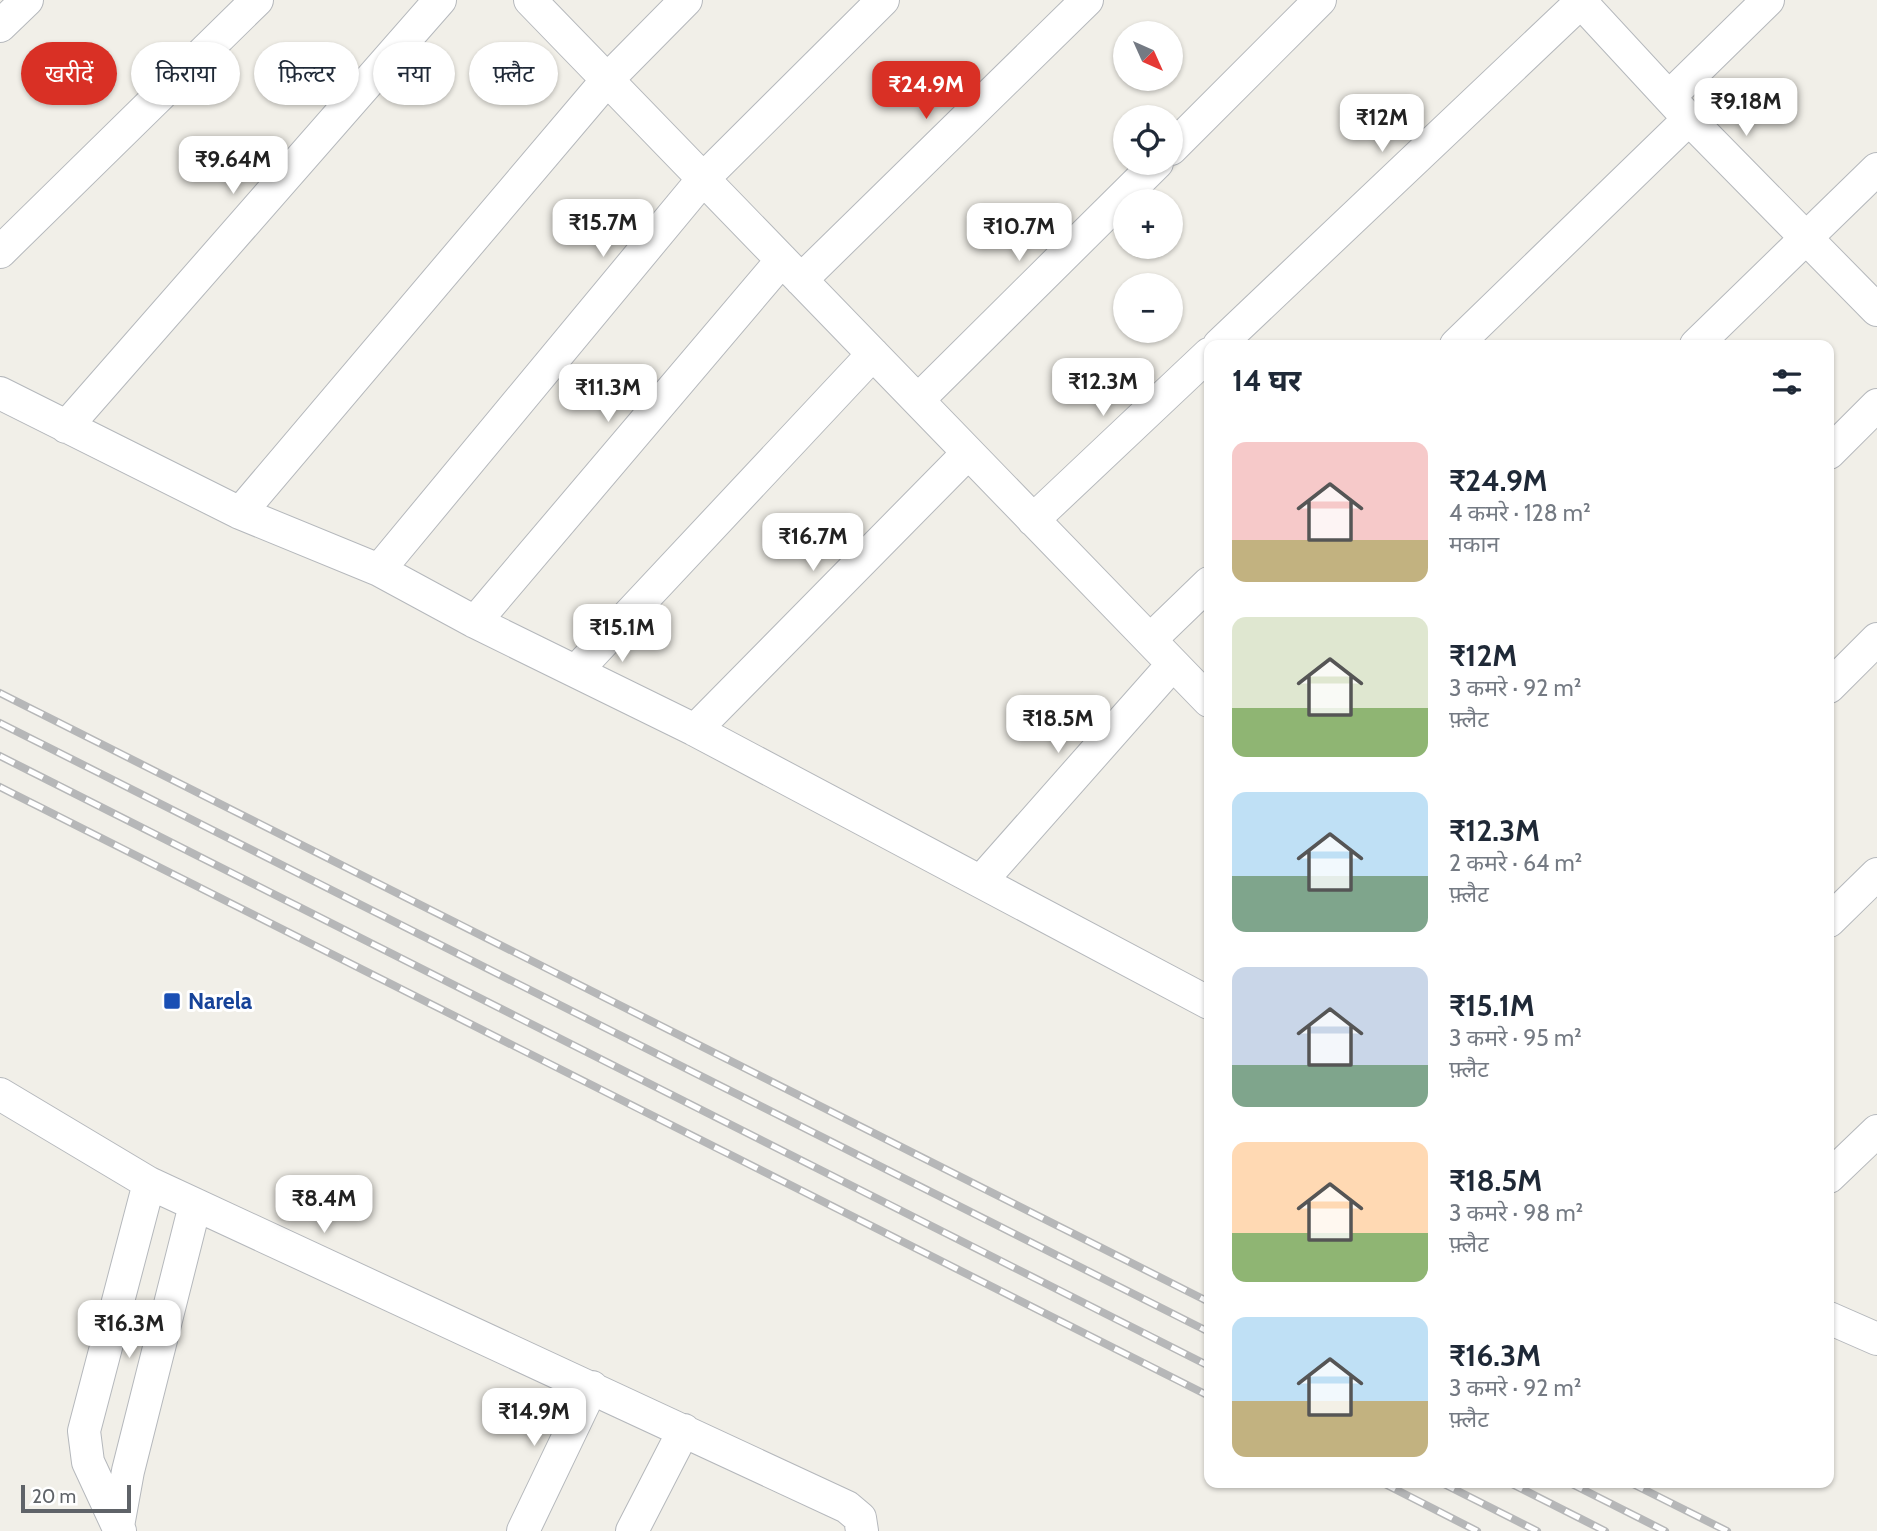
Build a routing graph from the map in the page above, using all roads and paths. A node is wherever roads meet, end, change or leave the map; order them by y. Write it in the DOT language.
graph roads {
  1 [pos="27,0"];
  2 [pos="257,0"];
  3 [pos="440,0"];
  4 [pos="530,0"];
  5 [pos="686,0"];
  6 [pos="883,0"];
  7 [pos="1087,0"];
  8 [pos="1320,0"];
  9 [pos="1768,0"];
  10 [pos="1580,1"];
  11 [pos="0,26"];
  12 [pos="607,80"];
  13 [pos="1679,108"];
  14 [pos="1183,137"];
  15 [pos="1877,169"];
  16 [pos="1145,175"];
  17 [pos="703,179"];
  18 [pos="1807,237"];
  19 [pos="0,252"];
  20 [pos="792,270"];
  21 [pos="1877,310"];
  22 [pos="1224,340"];
  23 [pos="1460,340"];
  24 [pos="1701,340"];
  25 [pos="873,354"];
  26 [pos="1204,359"];
  27 [pos="0,393"];
  28 [pos="918,400"];
  29 [pos="1877,405"];
  30 [pos="66,426"];
  31 [pos="1834,448"];
  32 [pos="968,453"];
  33 [pos="240,513"];
  34 [pos="1033,520"];
  35 [pos="379,570"];
  36 [pos="1204,588"];
  37 [pos="475,622"];
  38 [pos="1877,639"];
  39 [pos="1150,640"];
  40 [pos="1173,664"];
  41 [pos="577,670"];
  42 [pos="1834,682"];
  43 [pos="1204,696"];
  44 [pos="695,730"];
  45 [pos="1877,874"];
  46 [pos="982,880"];
  47 [pos="1834,916"];
  48 [pos="1204,1000"];
  49 [pos="0,1094"];
  50 [pos="1877,1130"];
  51 [pos="1834,1172"];
  52 [pos="149,1183"];
  53 [pos="195,1205"];
  54 [pos="592,1387"];
  55 [pos="684,1430"];
  56 [pos="119,1529"];
  57 [pos="523,1531"];
  58 [pos="632,1531"];
  59 [pos="862,1531"];
  1 -- 11 [label="street"];
  2 -- 19 [label="street"];
  3 -- 30 [label="street"];
  4 -- 12 [label="street"];
  5 -- 12 [label="street"];
  6 -- 17 [label="street"];
  7 -- 20 [label="street"];
  8 -- 14 [label="street"];
  9 -- 13 [label="street"];
  10 -- 13 [label="street"];
  10 -- 22 [label="street"];
  12 -- 17 [label="street"];
  12 -- 33 [label="street"];
  13 -- 18 [label="street"];
  13 -- 23 [label="street"];
  15 -- 18 [label="street"];
  16 -- 28 [label="street"];
  17 -- 20 [label="street"];
  17 -- 35 [label="street"];
  18 -- 21 [label="street"];
  18 -- 24 [label="street"];
  20 -- 25 [label="street"];
  20 -- 37 [label="street"];
  25 -- 28 [label="street"];
  25 -- 41 [label="street"];
  26 -- 34 [label="street"];
  27 -- 30 [label="street"];
  28 -- 32 [label="street"];
  29 -- 31 [label="street"];
  30 -- 33 [label="street"];
  32 -- 34 [label="street"];
  32 -- 44 [label="street"];
  33 -- 35 [label="street"];
  34 -- 39 [label="street"];
  35 -- 37 [label="street"];
  36 -- 39 [label="street"];
  37 -- 41 [label="street"];
  38 -- 42 [label="street"];
  39 -- 40 [label="street"];
  40 -- 43 [label="street"];
  40 -- 46 [label="street"];
  41 -- 44 [label="street"];
  44 -- 46 [label="street"];
  45 -- 47 [label="street"];
  46 -- 48 [label="street"];
  49 -- 52 [label="street"];
  50 -- 51 [label="street"];
  52 -- 53 [label="street"];
  52 -- 56 [label="street"];
  53 -- 54 [label="street"];
  53 -- 56 [label="street"];
  54 -- 55 [label="street"];
  54 -- 57 [label="street"];
  55 -- 58 [label="street"];
  55 -- 59 [label="street"];
}
